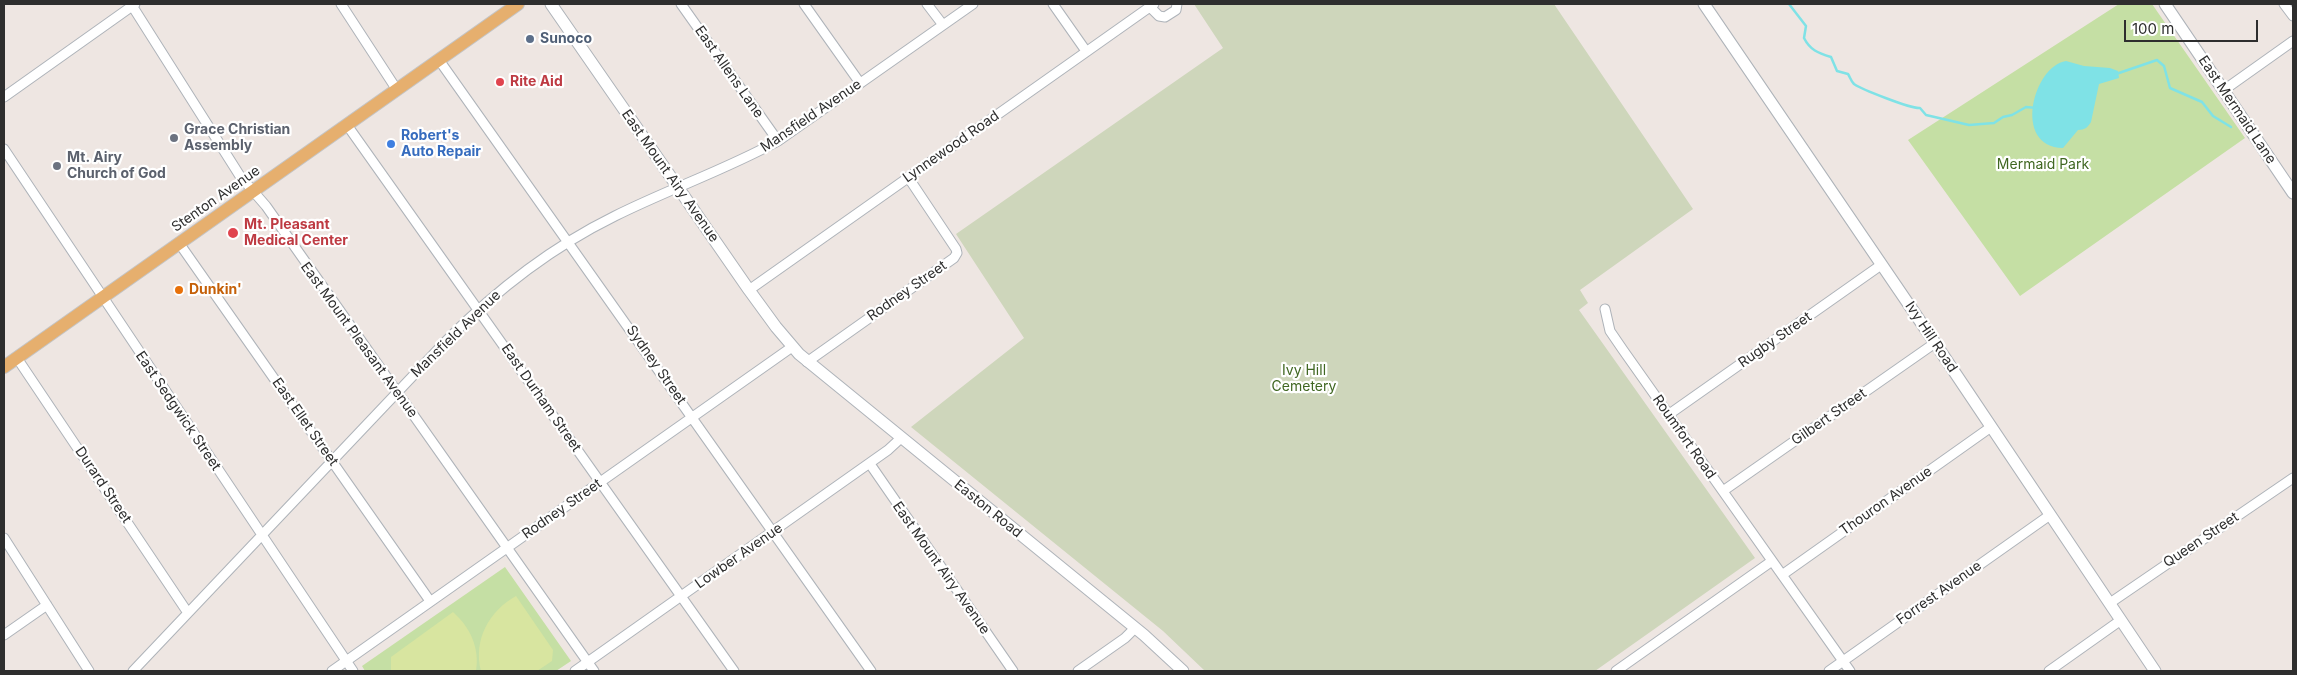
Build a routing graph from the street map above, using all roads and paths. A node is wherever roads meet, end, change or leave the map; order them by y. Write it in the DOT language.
graph roads {
  1 [pos="133,4"];
  2 [pos="342,4"];
  3 [pos="518,4"];
  4 [pos="550,4"];
  5 [pos="681,4"];
  6 [pos="804,4"];
  7 [pos="927,4"];
  8 [pos="973,4"];
  9 [pos="1053,4"];
  10 [pos="1177,4"];
  11 [pos="1704,4"];
  12 [pos="2165,4"];
  13 [pos="2284,4"];
  14 [pos="1152,5"];
  15 [pos="2293,16"];
  16 [pos="942,25"];
  17 [pos="2293,41"];
  18 [pos="1086,51"];
  19 [pos="439,60"];
  20 [pos="860,83"];
  21 [pos="396,90"];
  22 [pos="2224,90"];
  23 [pos="4,97"];
  24 [pos="347,125"];
  25 [pos="778,141"];
  26 [pos="4,149"];
  27 [pos="908,177"];
  28 [pos="678,187"];
  29 [pos="253,191"];
  30 [pos="2293,192"];
  31 [pos="569,242"];
  32 [pos="179,244"];
  33 [pos="1881,264"];
  34 [pos="749,290"];
  35 [pos="103,297"];
  36 [pos="478,308"];
  37 [pos="1605,309"];
  38 [pos="1935,343"];
  39 [pos="792,347"];
  40 [pos="16,358"];
  41 [pos="807,362"];
  42 [pos="4,367"];
  43 [pos="397,392"];
  44 [pos="1668,415"];
  45 [pos="692,417"];
  46 [pos="1991,426"];
  47 [pos="901,438"];
  48 [pos="332,461"];
  49 [pos="870,464"];
  50 [pos="2293,478"];
  51 [pos="600,482"];
  52 [pos="1723,491"];
  53 [pos="2050,514"];
  54 [pos="773,532"];
  55 [pos="262,535"];
  56 [pos="4,538"];
  57 [pos="506,548"];
  58 [pos="1772,561"];
  59 [pos="1782,575"];
  60 [pos="682,597"];
  61 [pos="430,601"];
  62 [pos="2110,604"];
  63 [pos="47,605"];
  64 [pos="188,613"];
  65 [pos="2121,620"];
  66 [pos="1135,628"];
  67 [pos="4,635"];
  68 [pos="347,661"];
  69 [pos="1843,661"];
  70 [pos="588,662"];
  71 [pos="89,671"];
  72 [pos="134,671"];
  73 [pos="332,671"];
  74 [pos="354,671"];
  75 [pos="575,671"];
  76 [pos="594,671"];
  77 [pos="734,671"];
  78 [pos="872,671"];
  79 [pos="1013,671"];
  80 [pos="1078,671"];
  81 [pos="1183,671"];
  82 [pos="1616,671"];
  83 [pos="1829,671"];
  84 [pos="1850,671"];
  85 [pos="2049,671"];
  86 [pos="2155,671"];
  1 -- 23 [label="street"];
  1 -- 29 [label="street, East Mount Pleasant Avenue"];
  2 -- 21 [label="street"];
  3 -- 19 [label="main road, Stenton Avenue"];
  4 -- 28 [label="main road, East Mount Airy Avenue"];
  5 -- 25 [label="street, East Allens Lane"];
  6 -- 20 [label="street"];
  7 -- 16 [label="street"];
  8 -- 16 [label="street, Mansfield Avenue"];
  9 -- 18 [label="street"];
  10 -- 14 [label="street"];
  11 -- 33 [label="main road, Ivy Hill Road"];
  12 -- 22 [label="main road, East Mermaid Lane"];
  13 -- 15 [label="street"];
  14 -- 18 [label="street, Lynnewood Road"];
  16 -- 20 [label="street, Mansfield Avenue"];
  17 -- 22 [label="street"];
  18 -- 27 [label="street, Lynnewood Road"];
  19 -- 21 [label="main road, Stenton Avenue"];
  19 -- 31 [label="street, Sydney Street"];
  20 -- 25 [label="street, Mansfield Avenue"];
  21 -- 24 [label="main road, Stenton Avenue"];
  22 -- 30 [label="main road, East Mermaid Lane"];
  24 -- 29 [label="main road, Stenton Avenue"];
  24 -- 36 [label="street, East Durham Street"];
  25 -- 28 [label="street, Mansfield Avenue"];
  26 -- 35 [label="street, East Sedgwick Street"];
  27 -- 34 [label="street, Lynnewood Road"];
  27 -- 41 [label="street, Rodney Street"];
  28 -- 31 [label="street, Mansfield Avenue"];
  28 -- 34 [label="main road, East Mount Airy Avenue"];
  29 -- 32 [label="main road, Stenton Avenue"];
  29 -- 43 [label="street, East Mount Pleasant Avenue"];
  31 -- 36 [label="street, Mansfield Avenue"];
  31 -- 45 [label="street, Sydney Street"];
  32 -- 35 [label="main road, Stenton Avenue"];
  32 -- 48 [label="street, East Ellet Street"];
  33 -- 38 [label="main road, Ivy Hill Road"];
  33 -- 44 [label="street, Rugby Street"];
  34 -- 39 [label="main road, East Mount Airy Avenue"];
  35 -- 40 [label="main road, Stenton Avenue"];
  35 -- 55 [label="street, East Sedgwick Street"];
  36 -- 43 [label="street, Mansfield Avenue"];
  36 -- 51 [label="street, East Durham Street"];
  37 -- 44 [label="street, Roumfort Road"];
  38 -- 46 [label="main road, Ivy Hill Road"];
  38 -- 52 [label="street, Gilbert Street"];
  39 -- 41 [label="main road, Easton Road"];
  39 -- 45 [label="street, Rodney Street"];
  40 -- 42 [label="main road, Stenton Avenue"];
  40 -- 64 [label="street, Durard Street"];
  41 -- 47 [label="main road, Easton Road"];
  43 -- 48 [label="street, Mansfield Avenue"];
  43 -- 57 [label="street, East Mount Pleasant Avenue"];
  44 -- 52 [label="street, Roumfort Road"];
  45 -- 51 [label="street, Rodney Street"];
  45 -- 54 [label="street, Sydney Street"];
  46 -- 53 [label="main road, Ivy Hill Road"];
  46 -- 59 [label="street, Thouron Avenue"];
  47 -- 49 [label="street, Lowber Avenue"];
  47 -- 66 [label="main road, Easton Road"];
  48 -- 55 [label="street, Mansfield Avenue"];
  48 -- 61 [label="street, East Ellet Street"];
  49 -- 54 [label="street, Lowber Avenue"];
  49 -- 79 [label="street, East Mount Airy Avenue"];
  50 -- 62 [label="street, Queen Street"];
  51 -- 57 [label="street, Rodney Street"];
  51 -- 60 [label="street, East Durham Street"];
  52 -- 58 [label="street, Roumfort Road"];
  53 -- 62 [label="main road, Ivy Hill Road"];
  53 -- 69 [label="street, Forrest Avenue"];
  54 -- 60 [label="street, Lowber Avenue"];
  54 -- 78 [label="street, Sydney Street"];
  55 -- 64 [label="street, Mansfield Avenue"];
  55 -- 68 [label="street, East Sedgwick Street"];
  56 -- 63 [label="street"];
  57 -- 61 [label="street, Rodney Street"];
  57 -- 70 [label="street, East Mount Pleasant Avenue"];
  58 -- 59 [label="street, Roumfort Road"];
  58 -- 82 [label="street"];
  59 -- 69 [label="street"];
  60 -- 70 [label="street, Lowber Avenue"];
  60 -- 77 [label="street, East Durham Street"];
  61 -- 68 [label="street, Rodney Street"];
  62 -- 65 [label="main road, Ivy Hill Road"];
  63 -- 67 [label="street"];
  63 -- 71 [label="street"];
  64 -- 72 [label="street, Mansfield Avenue"];
  65 -- 85 [label="street"];
  65 -- 86 [label="main road, Ivy Hill Road"];
  66 -- 80 [label="street"];
  66 -- 81 [label="main road, Easton Road"];
  68 -- 73 [label="street, Rodney Street"];
  68 -- 74 [label="street, East Sedgwick Street"];
  69 -- 83 [label="street, Forrest Avenue"];
  69 -- 84 [label="street"];
  70 -- 75 [label="street, Lowber Avenue"];
  70 -- 76 [label="street, East Mount Pleasant Avenue"];
}
